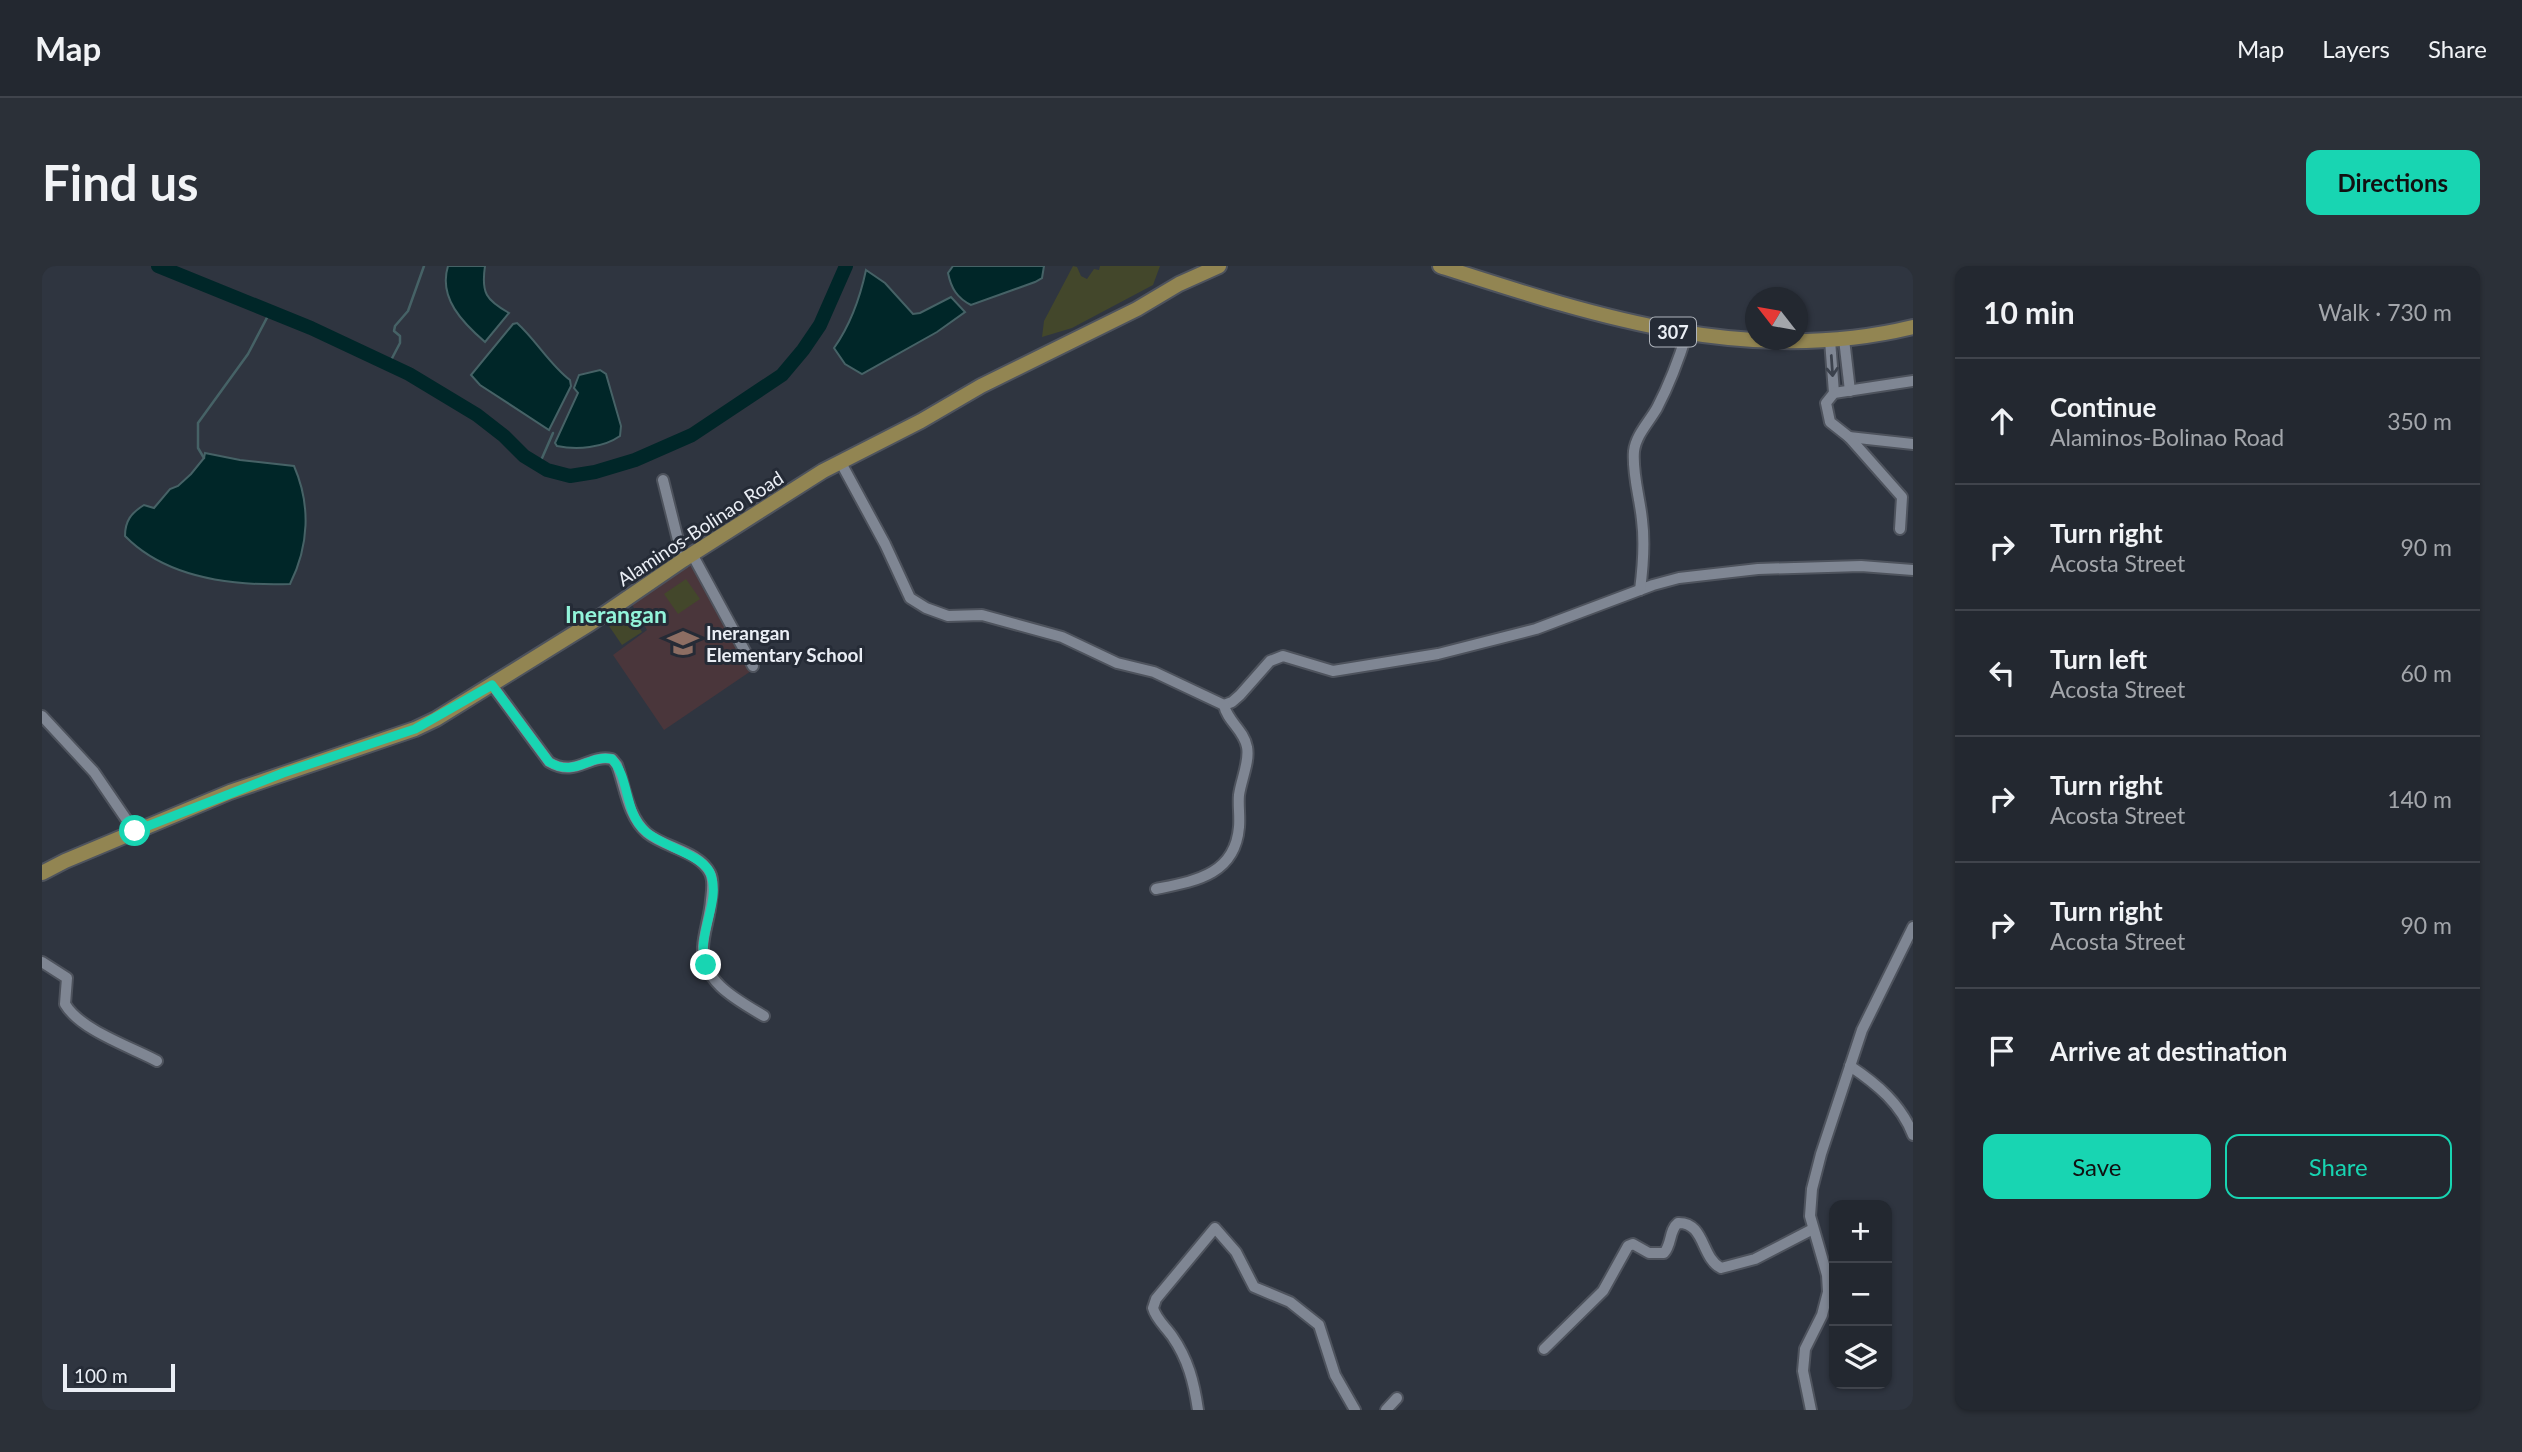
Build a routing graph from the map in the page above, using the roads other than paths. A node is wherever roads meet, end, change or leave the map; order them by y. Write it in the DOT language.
graph roads {
  1 [pos="1219,266"];
  2 [pos="1440,266"];
  3 [pos="1913,327"];
  4 [pos="1686,333"];
  5 [pos="1837,340"];
  6 [pos="1913,380"];
  7 [pos="1850,391"];
  8 [pos="1834,393"];
  9 [pos="1849,437"];
  10 [pos="1913,444"];
  11 [pos="840,461"];
  12 [pos="663,480"];
  13 [pos="1908,497"];
  14 [pos="1900,529"];
  15 [pos="687,557"];
  16 [pos="1912,572"];
  17 [pos="1640,590"];
  18 [pos="753,667"];
  19 [pos="492,685"];
  20 [pos="1224,705"];
  21 [pos="42,716"];
  22 [pos="135,831"];
  23 [pos="42,873"];
  24 [pos="1156,889"];
  25 [pos="1913,927"];
  26 [pos="42,962"];
  27 [pos="764,1016"];
  28 [pos="157,1061"];
  29 [pos="1850,1066"];
  30 [pos="1913,1135"];
  31 [pos="1813,1229"];
  32 [pos="1544,1349"];
  33 [pos="1397,1398"];
  34 [pos="1198,1410"];
  35 [pos="1356,1410"];
  36 [pos="1386,1410"];
  37 [pos="1811,1410"];
  1 -- 11 [label="main road, Alaminos-Bolinao Road"];
  2 -- 4 [label="main road, 307"];
  3 -- 5 [label="main road, 307"];
  4 -- 5 [label="main road, 307"];
  4 -- 17 [label="street"];
  5 -- 7 [label="street"];
  5 -- 8 [label="street, one-way"];
  6 -- 7 [label="street"];
  7 -- 8 [label="street"];
  8 -- 9 [label="street"];
  9 -- 10 [label="street"];
  9 -- 13 [label="street"];
  11 -- 15 [label="main road, Alaminos-Bolinao Road"];
  11 -- 20 [label="street"];
  12 -- 15 [label="street"];
  13 -- 14 [label="street"];
  15 -- 18 [label="street"];
  15 -- 19 [label="main road, Alaminos-Bolinao Road"];
  16 -- 17 [label="street"];
  17 -- 20 [label="street"];
  19 -- 22 [label="main road, Alaminos-Bolinao Road"];
  19 -- 27 [label="street"];
  20 -- 24 [label="street"];
  21 -- 22 [label="street"];
  22 -- 23 [label="main road, Alaminos-Bolinao Road"];
  25 -- 29 [label="street"];
  26 -- 28 [label="street"];
  29 -- 30 [label="street"];
  29 -- 31 [label="street"];
  31 -- 32 [label="street"];
  31 -- 37 [label="street"];
  33 -- 36 [label="street"];
  34 -- 35 [label="street"];
}
